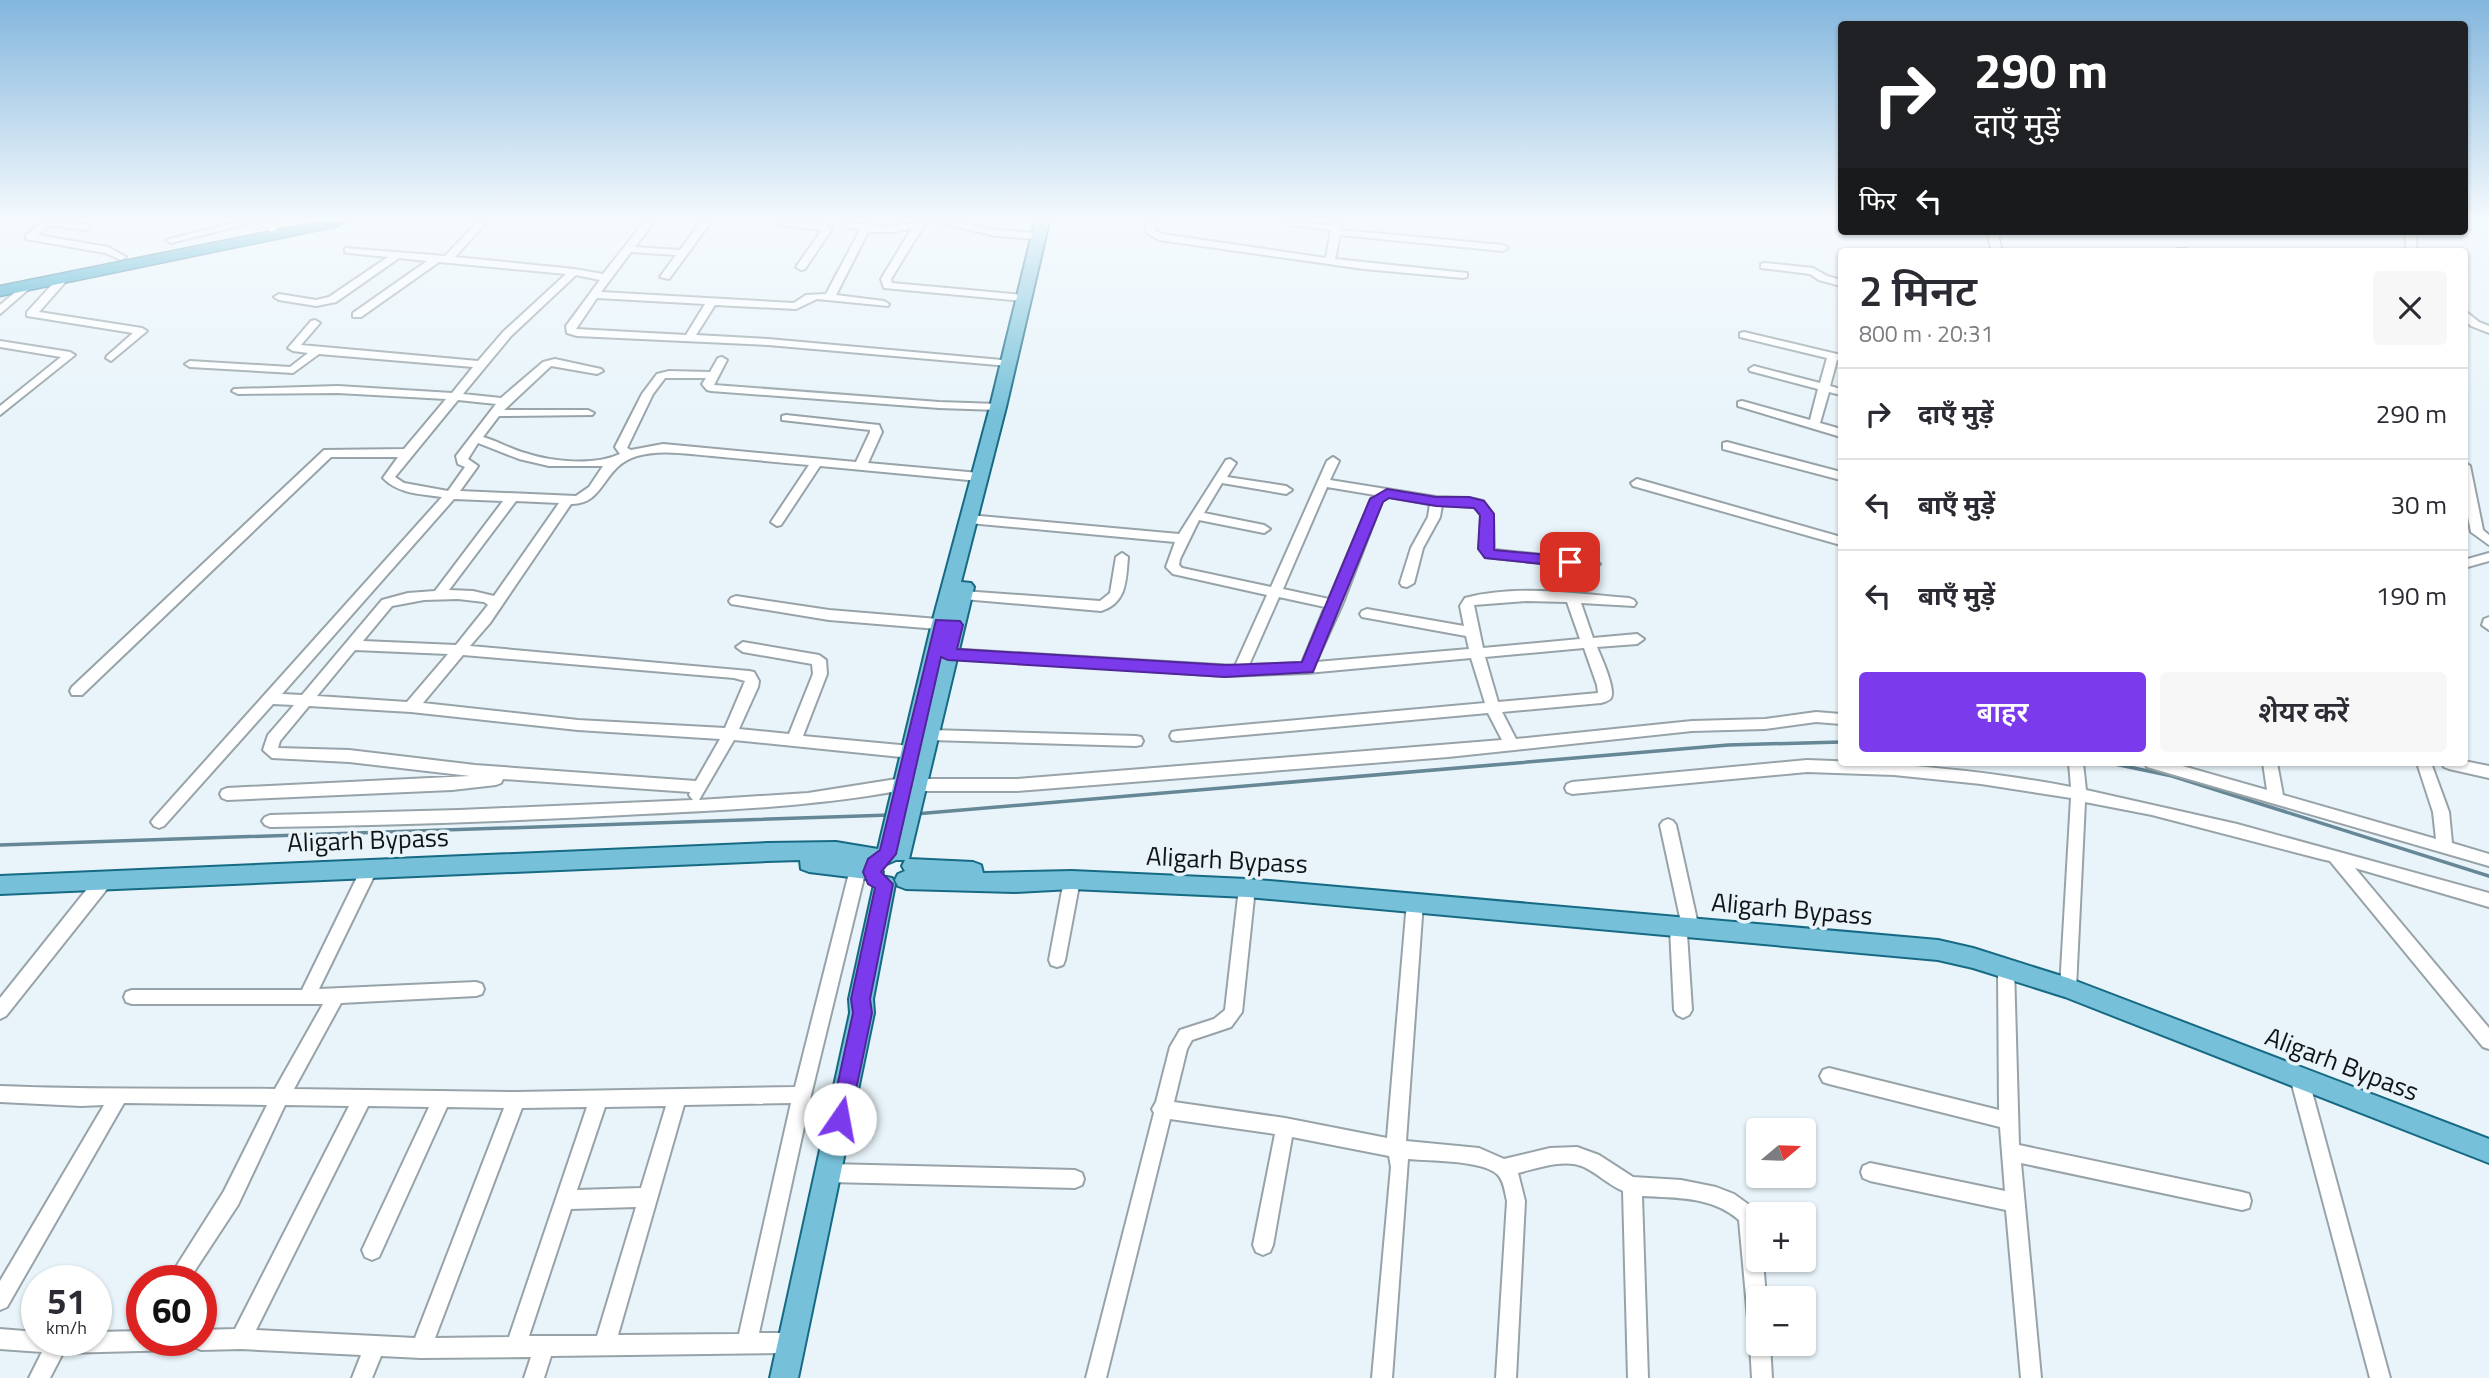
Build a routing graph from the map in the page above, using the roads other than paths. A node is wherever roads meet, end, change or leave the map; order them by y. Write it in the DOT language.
graph roads {
  1 [pos="25,286"];
  2 [pos="26,286"];
  3 [pos="56,286"];
  4 [pos="352,286"];
  5 [pos="401,286"];
  6 [pos="559,286"];
  7 [pos="601,286"];
  8 [pos="836,286"];
  9 [pos="891,286"];
  10 [pos="1027,286"];
  11 [pos="1035,286"];
  12 [pos="0,292"];
  13 [pos="595,295"];
  14 [pos="279,297"];
  15 [pos="830,297"];
  16 [pos="1024,298"];
  17 [pos="712,301"];
  18 [pos="884,304"];
  19 [pos="0,311"];
  20 [pos="357,315"];
  21 [pos="2468,317"];
  22 [pos="315,323"];
  23 [pos="2489,330"];
  24 [pos="1744,335"];
  25 [pos="689,338"];
  26 [pos="0,344"];
  27 [pos="315,352"];
  28 [pos="1837,357"];
  29 [pos="111,358"];
  30 [pos="722,360"];
  31 [pos="1009,363"];
  32 [pos="190,364"];
  33 [pos="481,365"];
  34 [pos="1754,369"];
  35 [pos="597,371"];
  36 [pos="681,374"];
  37 [pos="713,375"];
  38 [pos="671,388"];
  39 [pos="1825,388"];
  40 [pos="238,391"];
  41 [pos="1838,392"];
  42 [pos="456,396"];
  43 [pos="504,402"];
  44 [pos="1742,404"];
  45 [pos="998,407"];
  46 [pos="0,412"];
  47 [pos="494,413"];
  48 [pos="588,413"];
  49 [pos="786,418"];
  50 [pos="1814,425"];
  51 [pos="1838,432"];
  52 [pos="475,439"];
  53 [pos="1727,446"];
  54 [pos="408,453"];
  55 [pos="631,454"];
  56 [pos="614,461"];
  57 [pos="1333,461"];
  58 [pos="816,463"];
  59 [pos="1230,463"];
  60 [pos="860,467"];
  61 [pos="1838,475"];
  62 [pos="979,477"];
  63 [pos="1219,479"];
  64 [pos="1323,483"];
  65 [pos="1637,483"];
  66 [pos="1286,490"];
  67 [pos="1387,493"];
  68 [pos="451,495"];
  69 [pos="511,499"];
  70 [pos="567,500"];
  71 [pos="1436,502"];
  72 [pos="1198,516"];
  73 [pos="975,519"];
  74 [pos="2469,521"];
  75 [pos="778,522"];
  76 [pos="1264,529"];
  77 [pos="1184,539"];
  78 [pos="1838,540"];
  79 [pos="2489,541"];
  80 [pos="1122,557"];
  81 [pos="2489,557"];
  82 [pos="2468,563"];
  83 [pos="1594,564"];
  84 [pos="1407,583"];
  85 [pos="1276,591"];
  86 [pos="963,595"];
  87 [pos="438,596"];
  88 [pos="1572,598"];
  89 [pos="736,601"];
  90 [pos="1629,603"];
  91 [pos="495,605"];
  92 [pos="1335,605"];
  93 [pos="1367,614"];
  94 [pos="948,624"];
  95 [pos="1472,632"];
  96 [pos="1637,639"];
  97 [pos="1587,644"];
  98 [pos="353,645"];
  99 [pos="743,647"];
  100 [pos="459,650"];
  101 [pos="1476,652"];
  102 [pos="948,654"];
  103 [pos="1307,668"];
  104 [pos="1240,671"];
  105 [pos="77,691"];
  106 [pos="268,698"];
  107 [pos="308,700"];
  108 [pos="411,707"];
  109 [pos="1492,707"];
  110 [pos="1838,719"];
  111 [pos="730,734"];
  112 [pos="930,735"];
  113 [pos="1177,736"];
  114 [pos="794,740"];
  115 [pos="1136,741"];
  116 [pos="1512,744"];
  117 [pos="911,752"];
  118 [pos="2076,766"];
  119 [pos="2162,766"];
  120 [pos="2270,766"];
  121 [pos="2425,766"];
  122 [pos="2462,766"];
  123 [pos="2489,772"];
  124 [pos="522,775"];
  125 [pos="699,787"];
  126 [pos="2078,787"];
  127 [pos="1572,788"];
  128 [pos="909,791"];
  129 [pos="227,794"];
  130 [pos="2276,800"];
  131 [pos="691,806"];
  132 [pos="159,821"];
  133 [pos="270,821"];
  134 [pos="1668,825"];
  135 [pos="2445,847"];
  136 [pos="2336,857"];
  137 [pos="2489,860"];
  138 [pos="890,864"];
  139 [pos="370,868"];
  140 [pos="105,879"];
  141 [pos="1065,880"];
  142 [pos="0,884"];
  143 [pos="1247,888"];
  144 [pos="2489,900"];
  145 [pos="1416,901"];
  146 [pos="1684,928"];
  147 [pos="1057,960"];
  148 [pos="2006,968"];
  149 [pos="2068,988"];
  150 [pos="476,989"];
  151 [pos="336,996"];
  152 [pos="132,997"];
  153 [pos="307,998"];
  154 [pos="1683,1010"];
  155 [pos="0,1011"];
  156 [pos="2489,1041"];
  157 [pos="1829,1076"];
  158 [pos="2299,1077"];
  159 [pos="0,1094"];
  160 [pos="119,1095"];
  161 [pos="802,1095"];
  162 [pos="280,1097"];
  163 [pos="363,1097"];
  164 [pos="599,1097"];
  165 [pos="442,1099"];
  166 [pos="677,1099"];
  167 [pos="516,1100"];
  168 [pos="1161,1109"];
  169 [pos="2008,1121"];
  170 [pos="1285,1127"];
  171 [pos="1397,1149"];
  172 [pos="2011,1152"];
  173 [pos="2489,1152"];
  174 [pos="1503,1168"];
  175 [pos="828,1172"];
  176 [pos="1870,1172"];
  177 [pos="1075,1179"];
  178 [pos="1632,1186"];
  179 [pos="648,1197"];
  180 [pos="565,1200"];
  181 [pos="2242,1201"];
  182 [pos="2014,1202"];
  183 [pos="1263,1245"];
  184 [pos="372,1250"];
  185 [pos="187,1265"];
  186 [pos="1756,1286"];
  187 [pos="0,1300"];
  188 [pos="0,1339"];
  189 [pos="241,1339"];
  190 [pos="21,1340"];
  191 [pos="217,1340"];
  192 [pos="747,1342"];
  193 [pos="793,1343"];
  194 [pos="605,1344"];
  195 [pos="545,1345"];
  196 [pos="374,1346"];
  197 [pos="516,1346"];
  198 [pos="421,1348"];
  199 [pos="50,1356"];
  200 [pos="1761,1356"];
  201 [pos="39,1378"];
  202 [pos="362,1378"];
  203 [pos="534,1378"];
  204 [pos="784,1378"];
  205 [pos="1097,1378"];
  206 [pos="1382,1378"];
  207 [pos="1506,1378"];
  208 [pos="1638,1378"];
  209 [pos="1762,1378"];
  210 [pos="2031,1378"];
  211 [pos="2380,1378"];
  1 -- 12 [label="highway"];
  2 -- 19 [label="street"];
  3 -- 29 [label="street"];
  4 -- 14 [label="street"];
  5 -- 20 [label="street"];
  6 -- 33 [label="street"];
  7 -- 13 [label="street"];
  8 -- 15 [label="street"];
  9 -- 16 [label="street"];
  10 -- 16 [label="main road"];
  11 -- 73 [label="main road"];
  13 -- 17 [label="street"];
  13 -- 25 [label="street"];
  15 -- 17 [label="street"];
  15 -- 18 [label="street"];
  16 -- 31 [label="main road"];
  17 -- 25 [label="street"];
  21 -- 23 [label="street"];
  22 -- 27 [label="street"];
  24 -- 28 [label="street"];
  25 -- 31 [label="street"];
  26 -- 46 [label="street"];
  27 -- 32 [label="street"];
  27 -- 33 [label="street"];
  28 -- 39 [label="street"];
  30 -- 37 [label="street"];
  31 -- 45 [label="main road"];
  33 -- 42 [label="street"];
  34 -- 39 [label="street"];
  35 -- 43 [label="street"];
  36 -- 37 [label="street"];
  36 -- 38 [label="street"];
  36 -- 55 [label="street"];
  37 -- 45 [label="street"];
  39 -- 41 [label="street"];
  39 -- 50 [label="street"];
  40 -- 42 [label="street"];
  42 -- 43 [label="street"];
  42 -- 54 [label="street"];
  43 -- 47 [label="street"];
  44 -- 50 [label="street"];
  45 -- 62 [label="main road"];
  47 -- 48 [label="street"];
  47 -- 52 [label="street"];
  49 -- 60 [label="street"];
  50 -- 51 [label="street"];
  52 -- 56 [label="street"];
  52 -- 68 [label="street"];
  53 -- 61 [label="street"];
  54 -- 68 [label="street"];
  54 -- 105 [label="street"];
  55 -- 56 [label="street"];
  55 -- 58 [label="street"];
  56 -- 70 [label="street"];
  57 -- 64 [label="street"];
  58 -- 60 [label="street"];
  58 -- 75 [label="street"];
  59 -- 63 [label="street"];
  60 -- 62 [label="street"];
  62 -- 73 [label="main road"];
  63 -- 66 [label="street"];
  63 -- 72 [label="street"];
  64 -- 67 [label="street"];
  64 -- 85 [label="street"];
  65 -- 78 [label="street"];
  67 -- 71 [label="street"];
  67 -- 92 [label="street"];
  68 -- 69 [label="street"];
  68 -- 106 [label="street"];
  69 -- 70 [label="street"];
  69 -- 87 [label="street"];
  70 -- 91 [label="street"];
  71 -- 83 [label="street"];
  71 -- 84 [label="street"];
  72 -- 76 [label="street"];
  72 -- 77 [label="street"];
  73 -- 77 [label="street"];
  73 -- 86 [label="main road"];
  73 -- 94 [label="main road"];
  74 -- 79 [label="street"];
  77 -- 85 [label="street"];
  80 -- 86 [label="street"];
  81 -- 82 [label="street"];
  85 -- 92 [label="street"];
  85 -- 104 [label="street"];
  86 -- 94 [label="main road"];
  87 -- 91 [label="street"];
  87 -- 98 [label="street"];
  88 -- 90 [label="street"];
  88 -- 95 [label="street"];
  88 -- 97 [label="street"];
  89 -- 94 [label="street"];
  91 -- 100 [label="street"];
  92 -- 103 [label="street"];
  93 -- 95 [label="street"];
  94 -- 102 [label="main road"];
  94 -- 117 [label="main road"];
  95 -- 101 [label="street"];
  96 -- 97 [label="street"];
  97 -- 101 [label="street"];
  97 -- 109 [label="street"];
  98 -- 100 [label="street"];
  98 -- 107 [label="street"];
  99 -- 114 [label="street"];
  100 -- 108 [label="street"];
  100 -- 111 [label="street"];
  101 -- 103 [label="street"];
  101 -- 109 [label="street"];
  102 -- 104 [label="street"];
  102 -- 112 [label="main road"];
  103 -- 104 [label="street"];
  106 -- 107 [label="street"];
  106 -- 132 [label="street"];
  107 -- 108 [label="street"];
  107 -- 124 [label="street"];
  108 -- 111 [label="street"];
  109 -- 113 [label="street"];
  109 -- 116 [label="street"];
  110 -- 116 [label="street"];
  111 -- 114 [label="street"];
  111 -- 125 [label="street"];
  112 -- 115 [label="street"];
  112 -- 128 [label="main road"];
  114 -- 117 [label="street"];
  116 -- 128 [label="street"];
  117 -- 128 [label="main road"];
  118 -- 126 [label="street"];
  119 -- 130 [label="street"];
  120 -- 130 [label="street"];
  121 -- 135 [label="street"];
  122 -- 123 [label="street"];
  124 -- 125 [label="street"];
  124 -- 129 [label="street"];
  125 -- 131 [label="street"];
  126 -- 127 [label="street"];
  126 -- 136 [label="street"];
  126 -- 149 [label="street"];
  128 -- 131 [label="street"];
  128 -- 138 [label="main road"];
  130 -- 135 [label="street"];
  131 -- 133 [label="street"];
  134 -- 146 [label="street"];
  135 -- 137 [label="street"];
  136 -- 144 [label="street"];
  136 -- 156 [label="street"];
  138 -- 139 [label="main road, Aligarh Bypass"];
  138 -- 141 [label="main road, Aligarh Bypass"];
  138 -- 161 [label="street"];
  138 -- 175 [label="main road"];
  139 -- 140 [label="main road, Aligarh Bypass"];
  139 -- 153 [label="street"];
  140 -- 142 [label="main road, Aligarh Bypass"];
  140 -- 155 [label="street"];
  141 -- 143 [label="main road, Aligarh Bypass"];
  141 -- 147 [label="street"];
  143 -- 145 [label="main road, Aligarh Bypass"];
  143 -- 168 [label="street"];
  145 -- 146 [label="main road, Aligarh Bypass"];
  145 -- 171 [label="street"];
  146 -- 148 [label="main road, Aligarh Bypass"];
  146 -- 154 [label="street"];
  148 -- 149 [label="main road, Aligarh Bypass"];
  148 -- 169 [label="street"];
  149 -- 158 [label="main road, Aligarh Bypass"];
  150 -- 151 [label="street"];
  151 -- 153 [label="street"];
  151 -- 162 [label="street"];
  152 -- 153 [label="street"];
  157 -- 169 [label="street"];
  158 -- 173 [label="main road, Aligarh Bypass"];
  158 -- 211 [label="street"];
  159 -- 160 [label="street"];
  160 -- 162 [label="street"];
  160 -- 187 [label="street"];
  161 -- 166 [label="street"];
  161 -- 192 [label="street"];
  162 -- 163 [label="street"];
  162 -- 185 [label="street"];
  163 -- 165 [label="street"];
  163 -- 189 [label="street"];
  164 -- 166 [label="street"];
  164 -- 167 [label="street"];
  164 -- 180 [label="street"];
  165 -- 167 [label="street"];
  165 -- 184 [label="street"];
  166 -- 179 [label="street"];
  167 -- 198 [label="street"];
  168 -- 170 [label="street"];
  168 -- 205 [label="street"];
  169 -- 172 [label="street"];
  170 -- 171 [label="street"];
  170 -- 183 [label="street"];
  171 -- 174 [label="street"];
  171 -- 206 [label="street"];
  172 -- 181 [label="street"];
  172 -- 182 [label="street"];
  174 -- 178 [label="street"];
  174 -- 207 [label="street"];
  175 -- 177 [label="street"];
  175 -- 193 [label="main road"];
  176 -- 182 [label="street"];
  178 -- 186 [label="street"];
  178 -- 208 [label="street"];
  179 -- 180 [label="street"];
  179 -- 194 [label="street"];
  180 -- 197 [label="street"];
  182 -- 210 [label="street"];
  188 -- 190 [label="street"];
  189 -- 191 [label="street"];
  189 -- 196 [label="street"];
  192 -- 193 [label="street"];
  192 -- 194 [label="street"];
  193 -- 204 [label="main road"];
  194 -- 195 [label="street"];
  195 -- 197 [label="street"];
  195 -- 203 [label="street"];
  196 -- 198 [label="street"];
  196 -- 202 [label="street"];
  197 -- 198 [label="street"];
  199 -- 201 [label="street"];
  200 -- 209 [label="street"];
}
